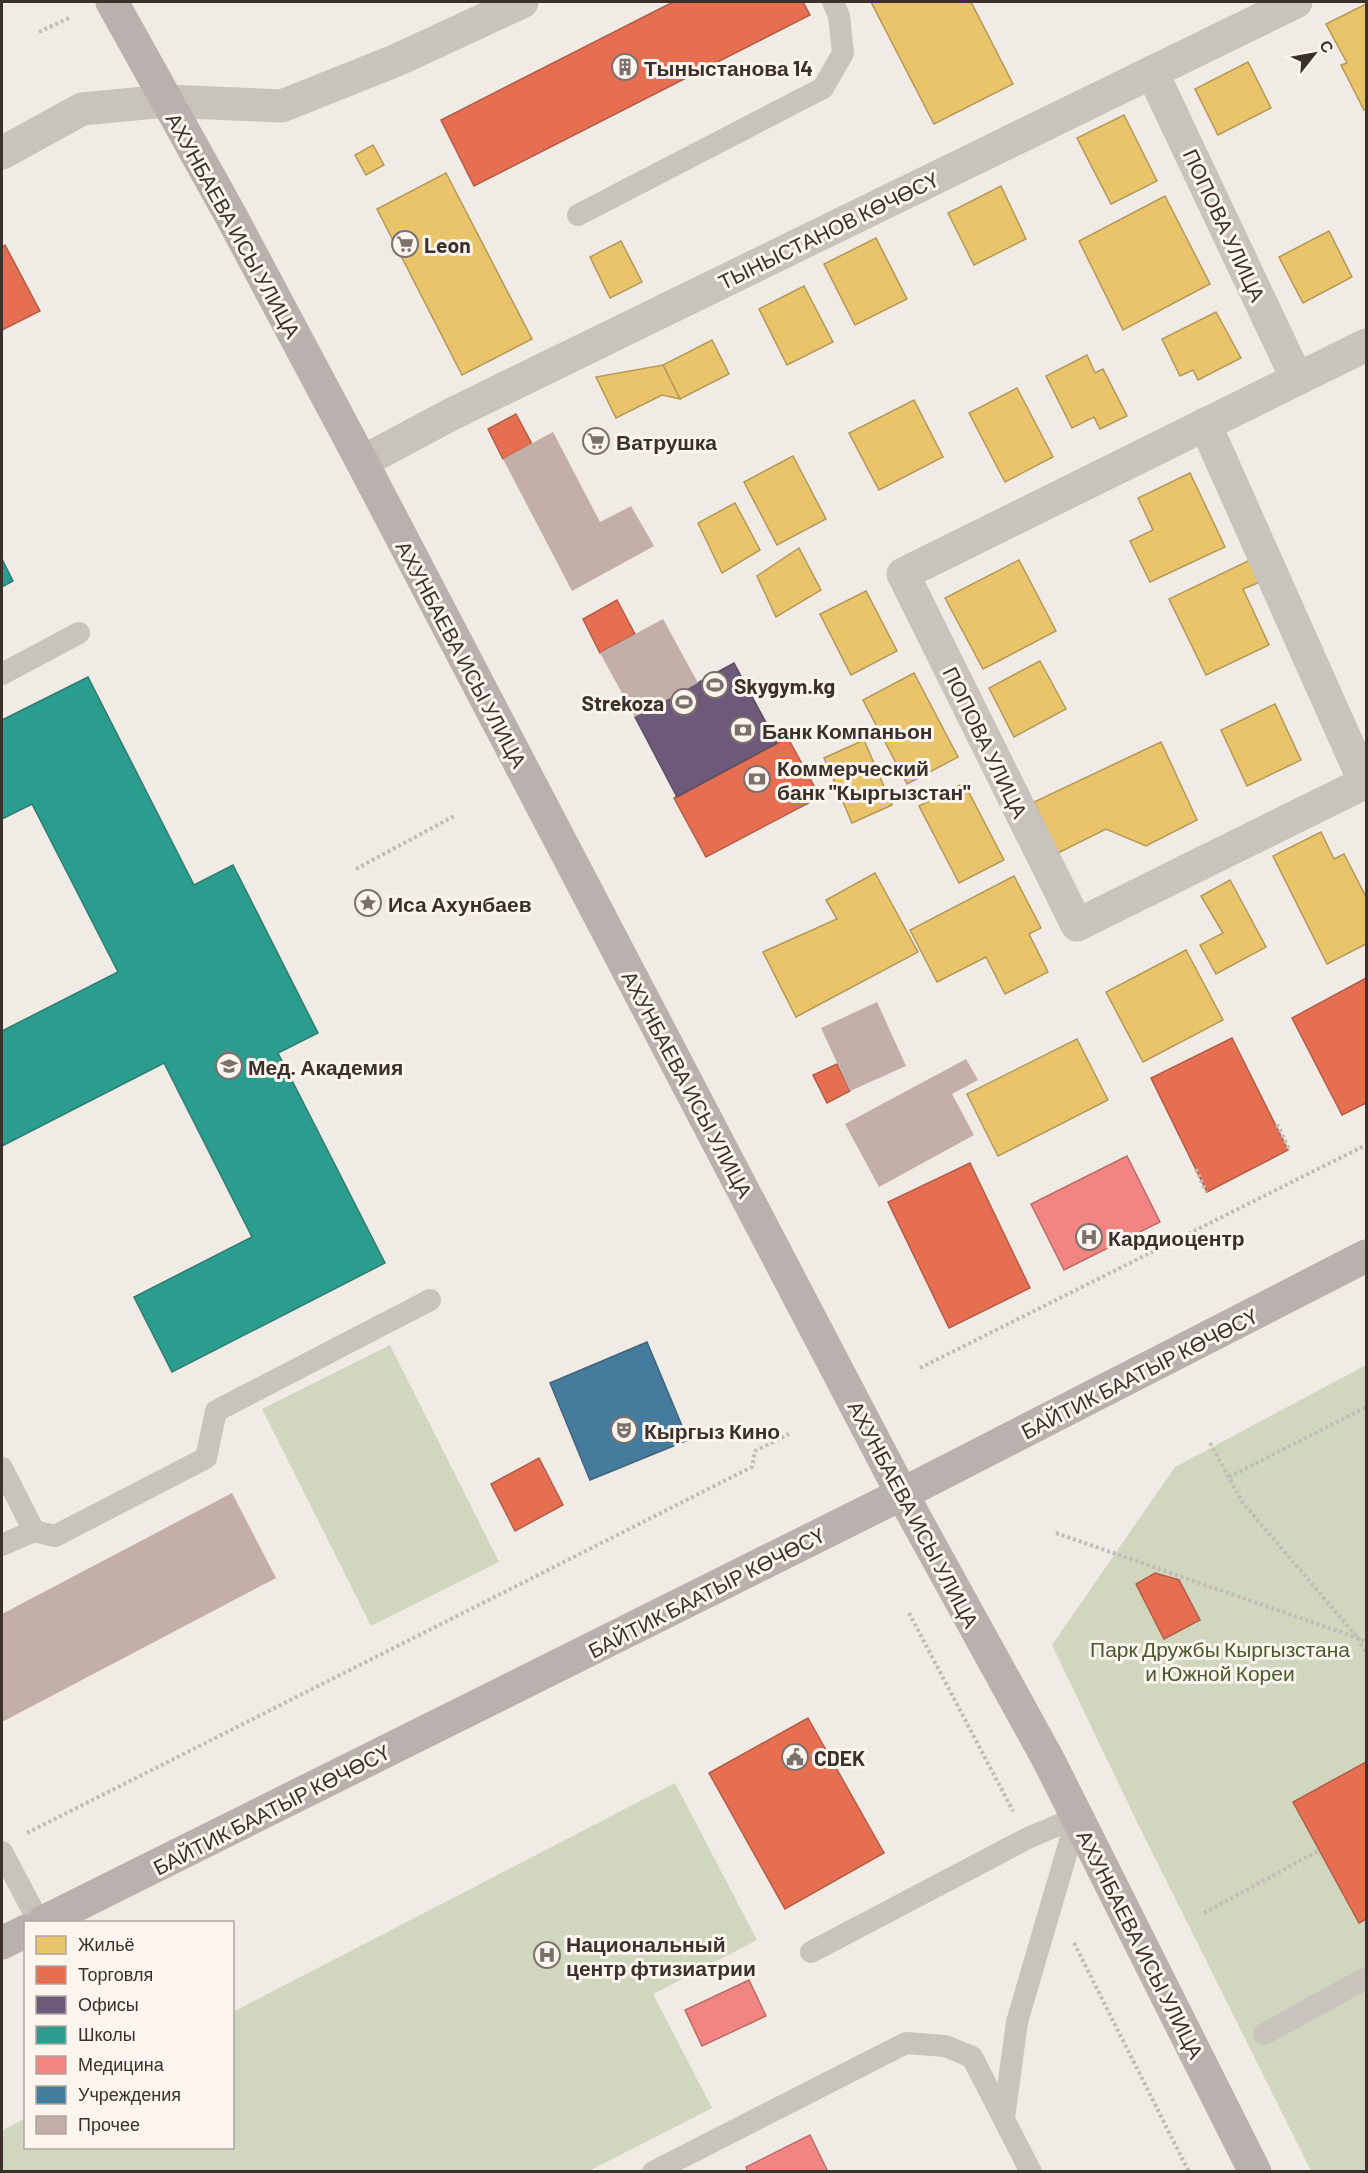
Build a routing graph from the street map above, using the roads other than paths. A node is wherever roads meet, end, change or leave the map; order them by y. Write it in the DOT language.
graph roads {
  1 [pos="112,2"];
  2 [pos="522,2"];
  3 [pos="833,2"];
  4 [pos="1296,2"];
  5 [pos="1152,72"];
  6 [pos="166,101"];
  7 [pos="2,153"];
  8 [pos="578,216"];
  9 [pos="1366,345"];
  10 [pos="1297,379"];
  11 [pos="1205,424"];
  12 [pos="362,462"];
  13 [pos="79,633"];
  14 [pos="2,674"];
  15 [pos="1366,782"];
  16 [pos="1366,1256"];
  17 [pos="430,1300"];
  18 [pos="2,1468"];
  19 [pos="902,1494"];
  20 [pos="34,1531"];
  21 [pos="2,1545"];
  22 [pos="1077,1816"];
  23 [pos="2,1852"];
  24 [pos="40,1921"];
  25 [pos="45,1921"];
  26 [pos="24,1932"];
  27 [pos="2,1943"];
  28 [pos="812,1952"];
  29 [pos="1366,1978"];
  30 [pos="1264,2034"];
  31 [pos="1004,2118"];
  32 [pos="653,2172"];
  33 [pos="1031,2172"];
  34 [pos="1255,2172"];
  1 -- 6 [label="main road, АХУНБАЕВА ИСЫ УЛИЦА"];
  2 -- 6 [label="street"];
  3 -- 8 [label="lane"];
  4 -- 5 [label="street, ТЫНЫСТАНОВ КӨЧӨСҮ"];
  5 -- 10 [label="street, ПОПОВА УЛИЦА"];
  5 -- 12 [label="street, ТЫНЫСТАНОВ КӨЧӨСҮ"];
  6 -- 7 [label="street"];
  6 -- 12 [label="main road, АХУНБАЕВА ИСЫ УЛИЦА"];
  9 -- 10 [label="street, ПОПОВА УЛИЦА"];
  10 -- 11 [label="street, ПОПОВА УЛИЦА"];
  11 -- 15 [label="street, ПОПОВА УЛИЦА"];
  11 -- 15 [label="street, ПОПОВА УЛИЦА"];
  12 -- 19 [label="main road, АХУНБАЕВА ИСЫ УЛИЦА"];
  13 -- 14 [label="lane"];
  16 -- 19 [label="main road, БАЙТИК БААТЫР КӨЧӨСҮ"];
  17 -- 20 [label="lane"];
  18 -- 20 [label="lane"];
  19 -- 22 [label="main road, АХУНБАЕВА ИСЫ УЛИЦА"];
  19 -- 25 [label="main road, БАЙТИК БААТЫР КӨЧӨСҮ"];
  20 -- 21 [label="lane"];
  22 -- 28 [label="lane"];
  22 -- 31 [label="lane"];
  22 -- 34 [label="main road, АХУНБАЕВА ИСЫ УЛИЦА"];
  23 -- 24 [label="lane"];
  26 -- 27 [label="main road"];
  29 -- 30 [label="lane"];
  31 -- 32 [label="lane"];
  31 -- 33 [label="lane"];
}
